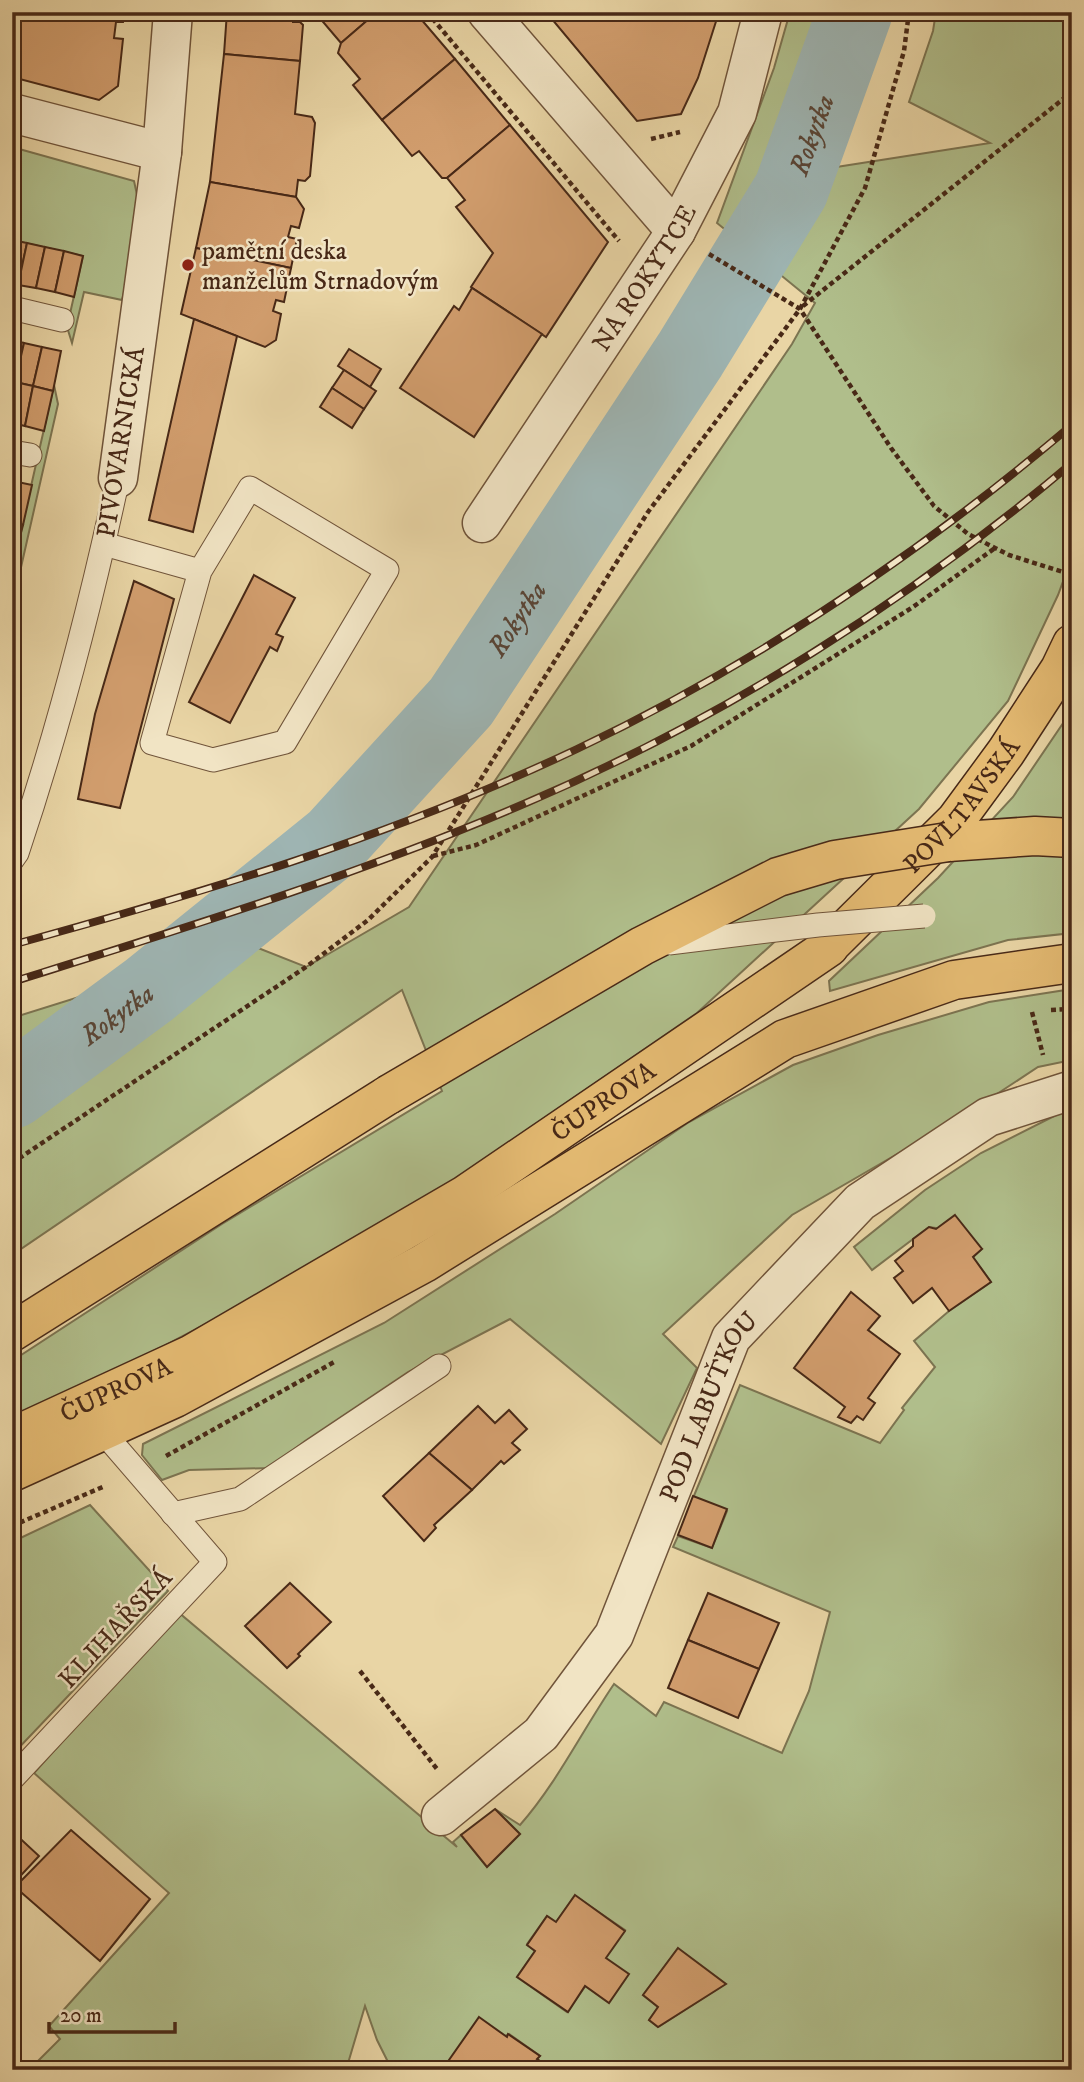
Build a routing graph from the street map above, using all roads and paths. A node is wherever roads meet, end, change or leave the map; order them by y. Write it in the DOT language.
graph roads {
  1 [pos="173,12"];
  2 [pos="427,12"];
  3 [pos="488,12"];
  4 [pos="763,12"];
  5 [pos="909,12"];
  6 [pos="1072,92"];
  7 [pos="12,113"];
  8 [pos="162,152"];
  9 [pos="619,241"];
  10 [pos="690,241"];
  11 [pos="12,308"];
  12 [pos="800,309"];
  13 [pos="62,320"];
  14 [pos="118,478"];
  15 [pos="482,523"];
  16 [pos="104,544"];
  17 [pos="995,548"];
  18 [pos="201,571"];
  19 [pos="1066,573"];
  20 [pos="1072,644"];
  21 [pos="1072,838"];
  22 [pos="15,856"];
  23 [pos="432,857"];
  24 [pos="924,916"];
  25 [pos="642,946"];
  26 [pos="828,947"];
  27 [pos="1072,963"];
  28 [pos="12,1016"];
  29 [pos="1072,1090"];
  30 [pos="12,1163"];
  31 [pos="517,1207"];
  32 [pos="12,1332"];
  33 [pos="439,1366"];
  34 [pos="102,1431"];
  35 [pos="12,1437"];
  36 [pos="12,1472"];
  37 [pos="173,1514"];
  38 [pos="360,1671"];
  39 [pos="12,1779"];
  40 [pos="451,1808"];
  1 -- 8 [label="street, PIVOVARNICKÁ"];
  2 -- 9 [label="path"];
  3 -- 10 [label="street"];
  4 -- 10 [label="street, NA ROKYTCE"];
  5 -- 12 [label="path"];
  6 -- 12 [label="path"];
  7 -- 8 [label="street"];
  8 -- 14 [label="street, PIVOVARNICKÁ"];
  10 -- 12 [label="path"];
  10 -- 15 [label="street, NA ROKYTCE"];
  11 -- 13 [label="lane"];
  12 -- 17 [label="path"];
  12 -- 23 [label="path"];
  14 -- 16 [label="lane, PIVOVARNICKÁ"];
  16 -- 18 [label="lane"];
  16 -- 22 [label="lane, PIVOVARNICKÁ"];
  17 -- 19 [label="path"];
  17 -- 23 [label="path"];
  18 -- 18 [label="lane"];
  20 -- 26 [label="main road, POVLTAVSKÁ"];
  21 -- 25 [label="main road, bridge"];
  22 -- 28 [label="path"];
  23 -- 30 [label="path"];
  24 -- 25 [label="lane, bridge"];
  25 -- 32 [label="main road, bridge"];
  26 -- 31 [label="main road, ČUPROVA"];
  26 -- 35 [label="main road, ČUPROVA"];
  27 -- 31 [label="main road, ČUPROVA"];
  29 -- 40 [label="street, POD LABUŤKOU"];
  31 -- 34 [label="main road, ČUPROVA"];
  33 -- 37 [label="lane"];
  34 -- 36 [label="main road, ČUPROVA"];
  34 -- 37 [label="lane, KLIHAŘSKÁ"];
  37 -- 39 [label="lane, KLIHAŘSKÁ"];
  38 -- 40 [label="path"];
}
